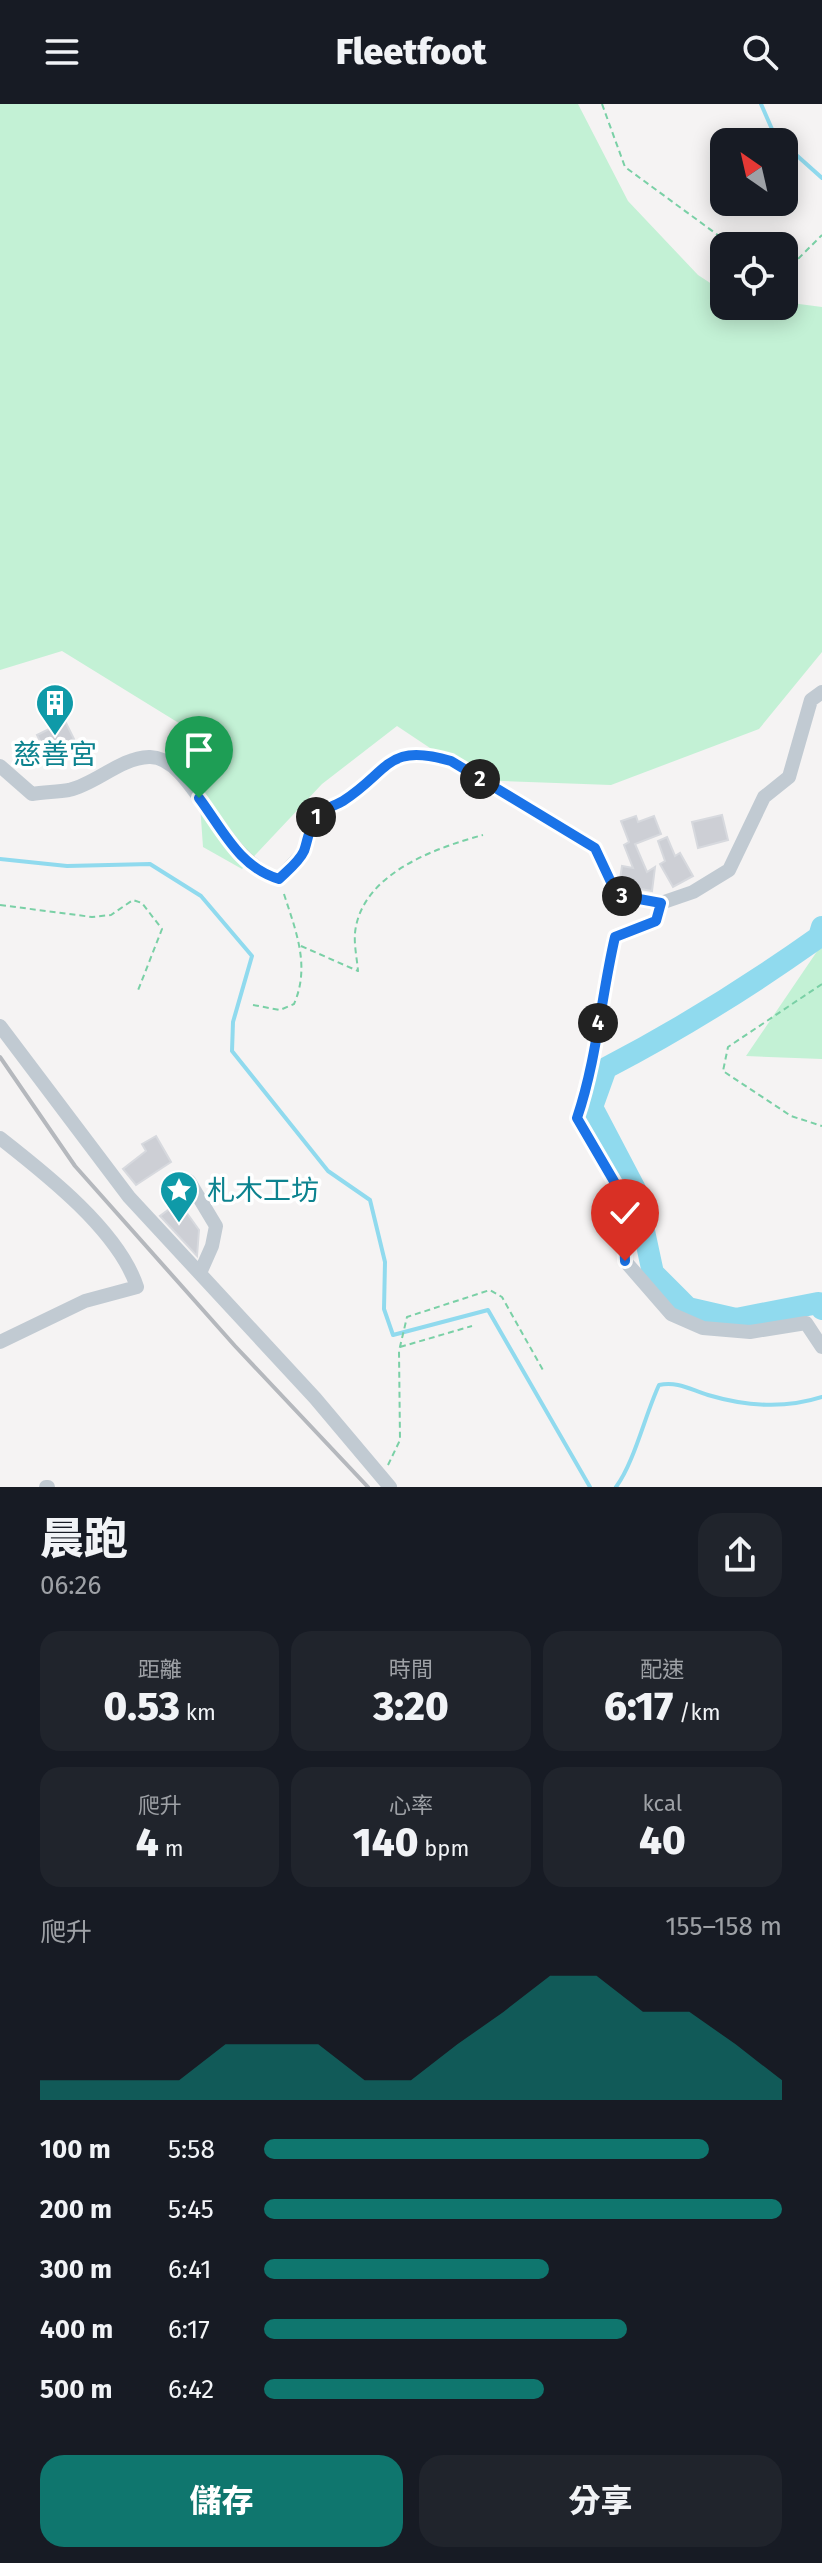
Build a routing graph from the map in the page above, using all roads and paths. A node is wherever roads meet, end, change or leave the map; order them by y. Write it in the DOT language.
graph roads {
  1 [pos="602,104"];
  2 [pos="714,232"];
  3 [pos="822,235"];
  4 [pos="798,259"];
  5 [pos="822,692"];
  6 [pos="0,766"];
  7 [pos="483,835"];
  8 [pos="279,879"];
  9 [pos="661,903"];
  10 [pos="0,905"];
  11 [pos="301,946"];
  12 [pos="822,984"];
  13 [pos="137,993"];
  14 [pos="253,1005"];
  15 [pos="0,1026"];
  16 [pos="822,1126"];
  17 [pos="0,1138"];
  18 [pos="189,1181"];
  19 [pos="200,1273"];
  20 [pos="472,1326"];
  21 [pos="0,1342"];
  22 [pos="400,1347"];
  23 [pos="822,1347"];
  24 [pos="544,1372"];
  25 [pos="386,1482"];
  1 -- 2 [label="path"];
  3 -- 4 [label="path"];
  5 -- 9 [label="street"];
  6 -- 8 [label="street"];
  7 -- 11 [label="path"];
  8 -- 9 [label="street"];
  8 -- 11 [label="path"];
  9 -- 23 [label="street"];
  10 -- 13 [label="path"];
  11 -- 14 [label="path"];
  12 -- 16 [label="path"];
  15 -- 19 [label="street"];
  17 -- 21 [label="street"];
  18 -- 19 [label="street"];
  19 -- 25 [label="street"];
  20 -- 22 [label="path"];
  22 -- 24 [label="path"];
  22 -- 25 [label="path"];
}
